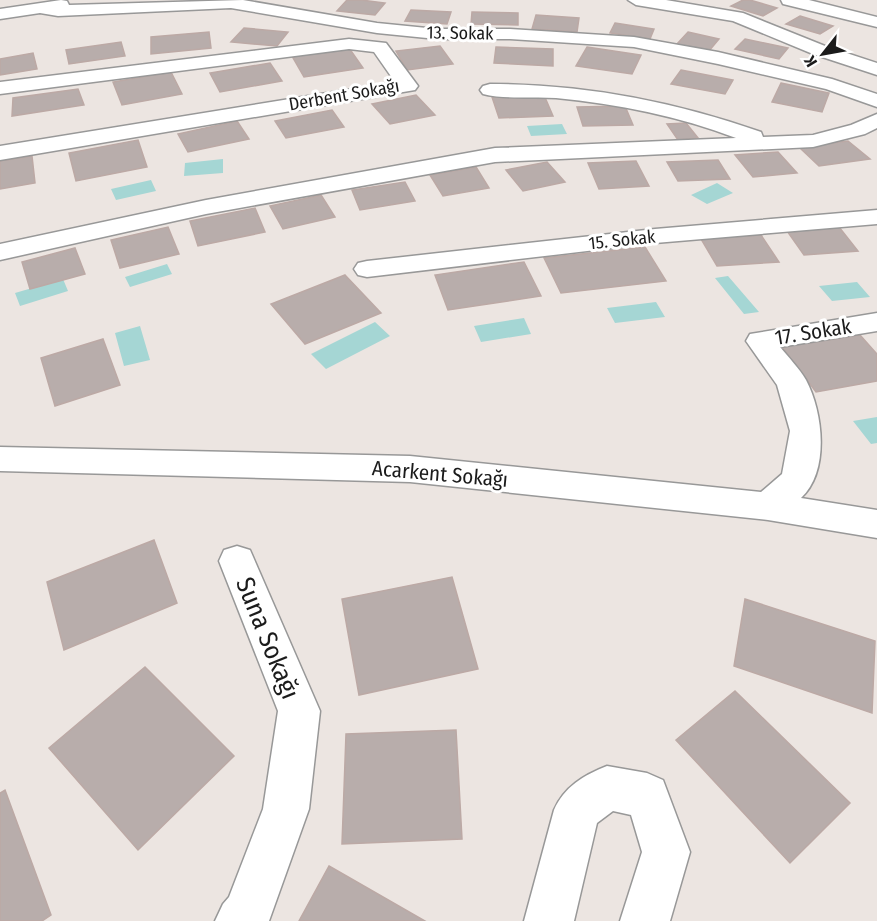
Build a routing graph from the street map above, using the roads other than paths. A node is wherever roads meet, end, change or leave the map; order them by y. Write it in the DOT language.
graph roads {
  1 [pos="98,0"];
  2 [pos="636,0"];
  3 [pos="789,0"];
  4 [pos="39,8"];
  5 [pos="0,14"];
  6 [pos="877,22"];
  7 [pos="877,69"];
  8 [pos="0,88"];
  9 [pos="490,90"];
  10 [pos="877,101"];
  11 [pos="877,120"];
  12 [pos="765,142"];
  13 [pos="0,153"];
  14 [pos="877,217"];
  15 [pos="0,252"];
  16 [pos="367,269"];
  17 [pos="877,322"];
  18 [pos="0,459"];
  19 [pos="768,506"];
  20 [pos="877,524"];
  21 [pos="237,561"];
  22 [pos="240,921"];
  23 [pos="549,921"];
  24 [pos="645,921"];
  1 -- 4 [label="street"];
  2 -- 7 [label="street"];
  3 -- 6 [label="street"];
  4 -- 5 [label="street"];
  4 -- 10 [label="street, 13. Sokak"];
  8 -- 13 [label="street, Derbent Sokağı"];
  9 -- 12 [label="street"];
  11 -- 12 [label="street"];
  12 -- 15 [label="street"];
  14 -- 16 [label="street, 15. Sokak"];
  17 -- 19 [label="street, 17. Sokak"];
  18 -- 19 [label="street, Acarkent Sokağı"];
  19 -- 20 [label="street, Acarkent Sokağı"];
  21 -- 22 [label="street, Suna Sokağı"];
  23 -- 24 [label="street"];
}
